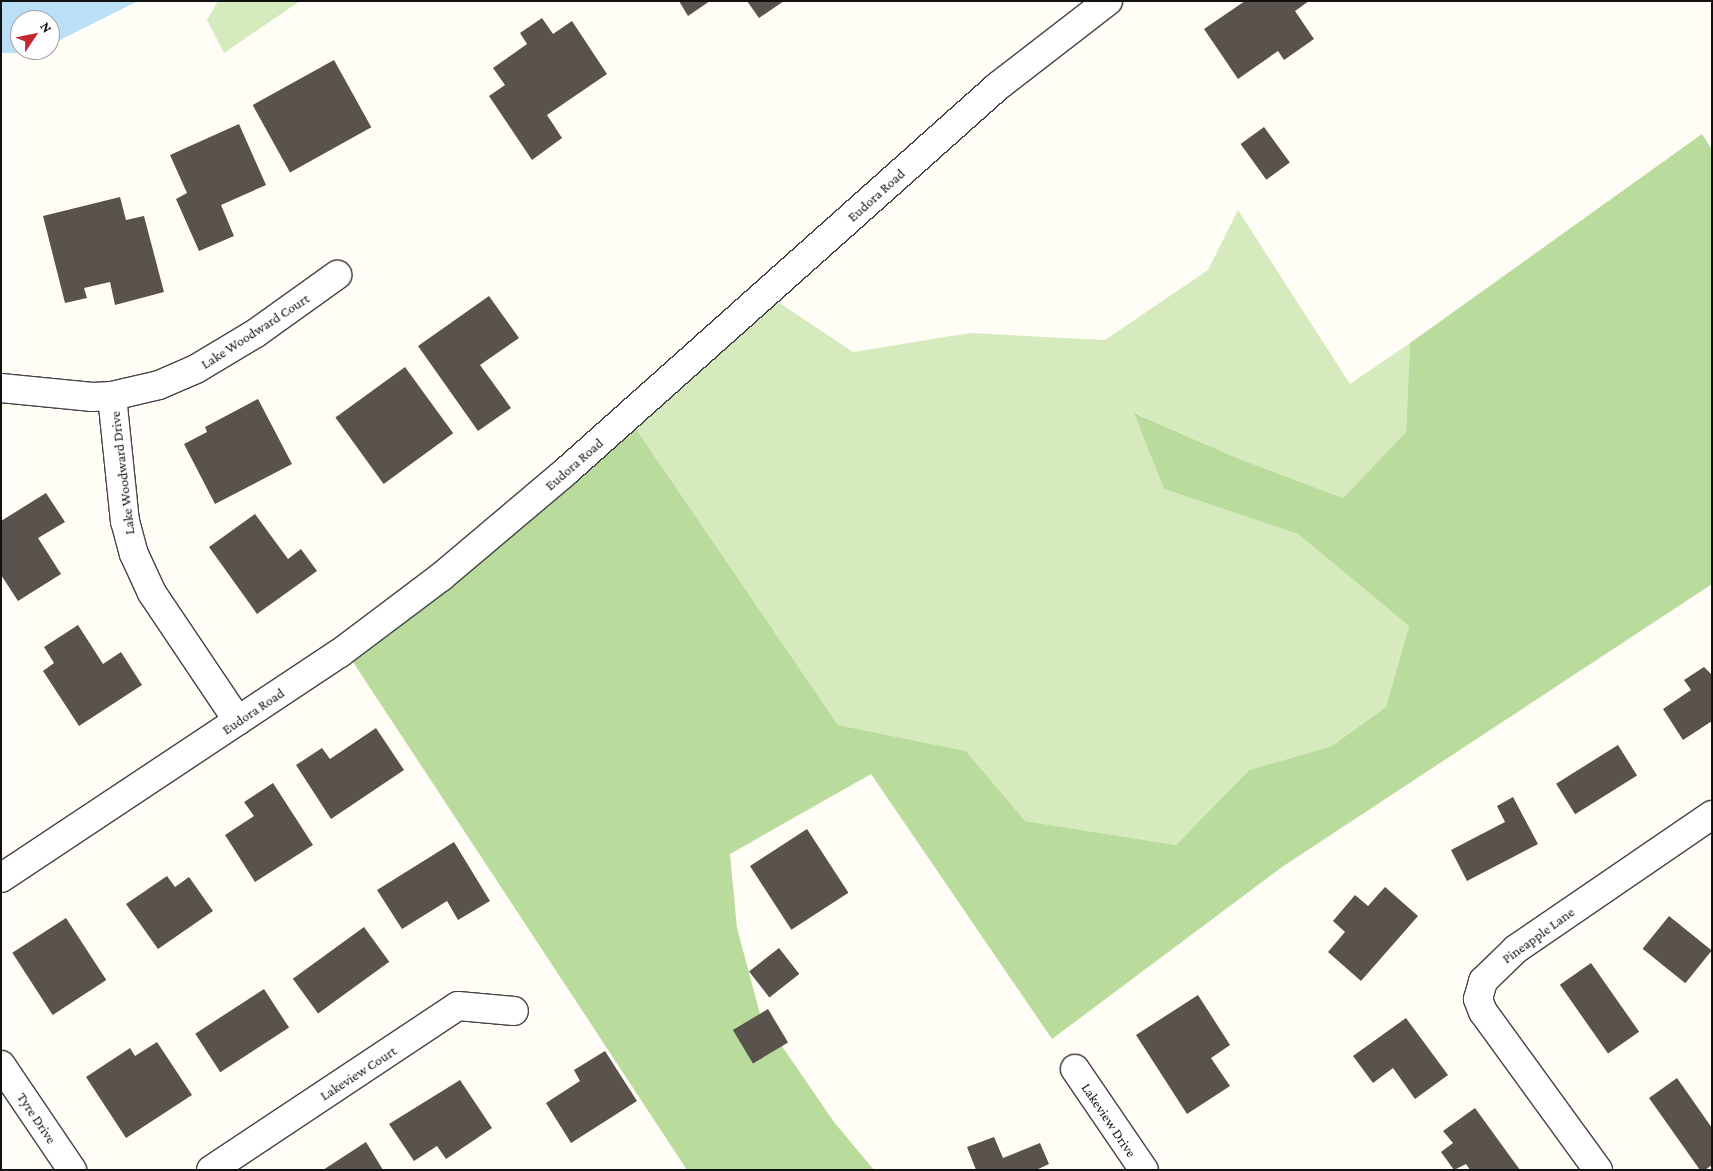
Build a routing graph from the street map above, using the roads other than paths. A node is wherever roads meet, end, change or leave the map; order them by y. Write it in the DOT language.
graph roads {
  1 [pos="1108,1"];
  2 [pos="337,275"];
  3 [pos="1,388"];
  4 [pos="112,396"];
  5 [pos="238,721"];
  6 [pos="1711,818"];
  7 [pos="1,878"];
  8 [pos="514,1011"];
  9 [pos="1,1066"];
  10 [pos="1075,1069"];
  11 [pos="72,1170"];
  12 [pos="210,1170"];
  13 [pos="1144,1170"];
  14 [pos="1598,1170"];
  1 -- 5 [label="street, Eudora Road"];
  2 -- 4 [label="street, Lake Woodward Court"];
  3 -- 4 [label="street, Lake Woodward Drive"];
  4 -- 5 [label="street, Lake Woodward Drive"];
  5 -- 7 [label="street, Eudora Road"];
  6 -- 14 [label="street, Pineapple Lane"];
  8 -- 12 [label="street, Lakeview Court"];
  9 -- 11 [label="street, Tyre Drive"];
  10 -- 13 [label="street, Lakeview Drive"];
}
